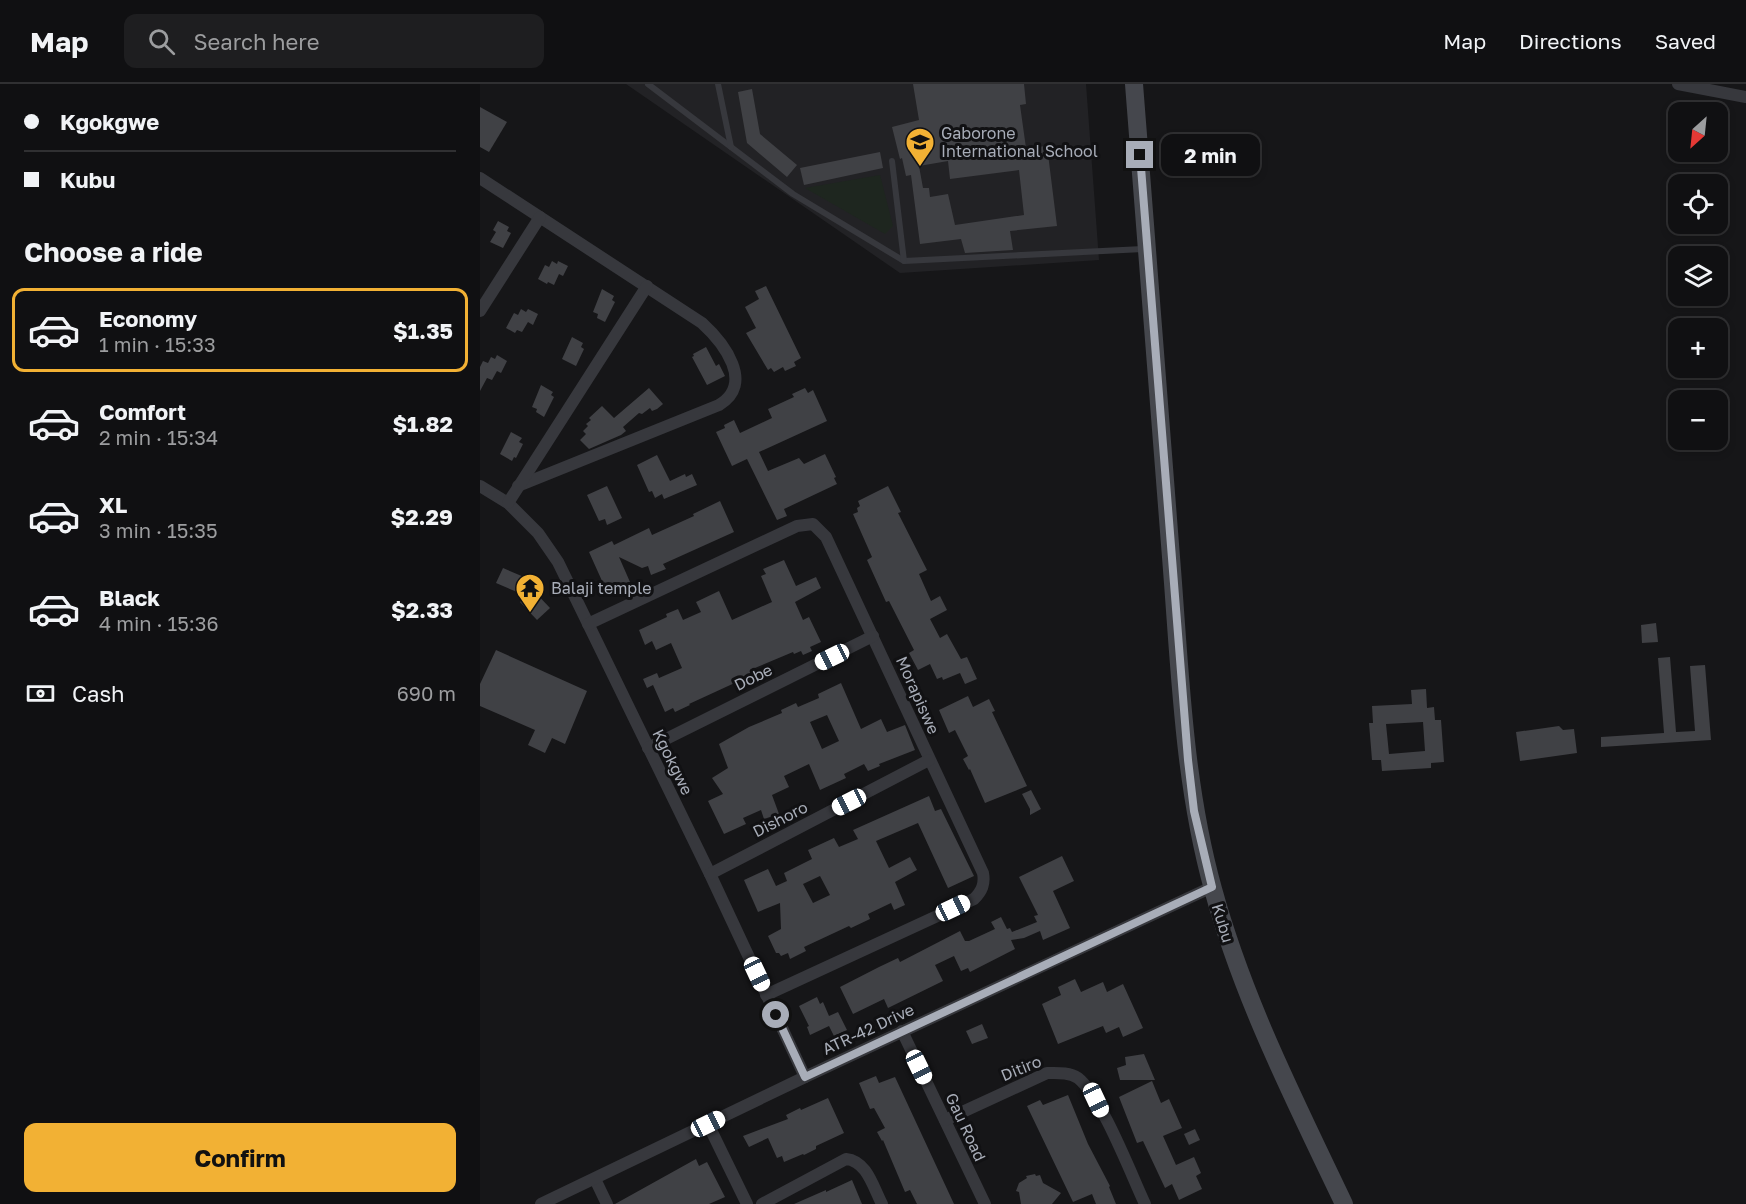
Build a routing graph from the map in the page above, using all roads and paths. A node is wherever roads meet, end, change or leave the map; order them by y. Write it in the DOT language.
graph roads {
  1 [pos="648,84"];
  2 [pos="718,84"];
  3 [pos="1134,84"];
  4 [pos="1678,84"];
  5 [pos="1746,97"];
  6 [pos="731,147"];
  7 [pos="892,161"];
  8 [pos="480,178"];
  9 [pos="540,217"];
  10 [pos="1147,249"];
  11 [pos="904,261"];
  12 [pos="647,286"];
  13 [pos="480,311"];
  14 [pos="480,486"];
  15 [pos="518,486"];
  16 [pos="508,503"];
  17 [pos="588,624"];
  18 [pos="873,636"];
  19 [pos="648,748"];
  20 [pos="929,760"];
  21 [pos="710,874"];
  22 [pos="1212,887"];
  23 [pos="766,994"];
  24 [pos="902,1031"];
  25 [pos="805,1077"];
  26 [pos="945,1120"];
  27 [pos="708,1124"];
  28 [pos="595,1179"];
  29 [pos="541,1204"];
  30 [pos="607,1204"];
  31 [pos="747,1204"];
  32 [pos="762,1204"];
  33 [pos="882,1204"];
  34 [pos="985,1204"];
  35 [pos="1145,1204"];
  36 [pos="1344,1204"];
  1 -- 6 [label="lane"];
  2 -- 6 [label="lane"];
  3 -- 10 [label="main road, Kubu"];
  4 -- 5 [label="street"];
  6 -- 11 [label="lane"];
  7 -- 11 [label="lane"];
  8 -- 9 [label="street"];
  9 -- 12 [label="street"];
  9 -- 13 [label="street"];
  10 -- 11 [label="lane"];
  10 -- 22 [label="main road, Kubu"];
  12 -- 15 [label="street"];
  12 -- 15 [label="street"];
  14 -- 16 [label="street, Kgokgwe"];
  15 -- 16 [label="street"];
  16 -- 17 [label="street, Kgokgwe"];
  17 -- 18 [label="street, Morapiswe"];
  17 -- 19 [label="street, Kgokgwe"];
  18 -- 19 [label="street, Dobe"];
  18 -- 20 [label="street, Morapiswe"];
  19 -- 21 [label="street, Kgokgwe"];
  20 -- 21 [label="street, Dishoro"];
  20 -- 23 [label="street, Morapiswe"];
  21 -- 23 [label="street, Kgokgwe"];
  22 -- 24 [label="street, ATR-42 Drive"];
  22 -- 36 [label="main road, Kubu"];
  23 -- 25 [label="street, Kgokgwe"];
  24 -- 25 [label="street, ATR-42 Drive"];
  24 -- 26 [label="street, Gau Road"];
  25 -- 27 [label="street, ATR-42 Drive"];
  26 -- 34 [label="street, Gau Road"];
  26 -- 35 [label="street, Ditiro"];
  27 -- 28 [label="street, ATR-42 Drive"];
  27 -- 31 [label="street"];
  28 -- 29 [label="street, ATR-42 Drive"];
  28 -- 30 [label="street"];
  32 -- 33 [label="street"];
}
